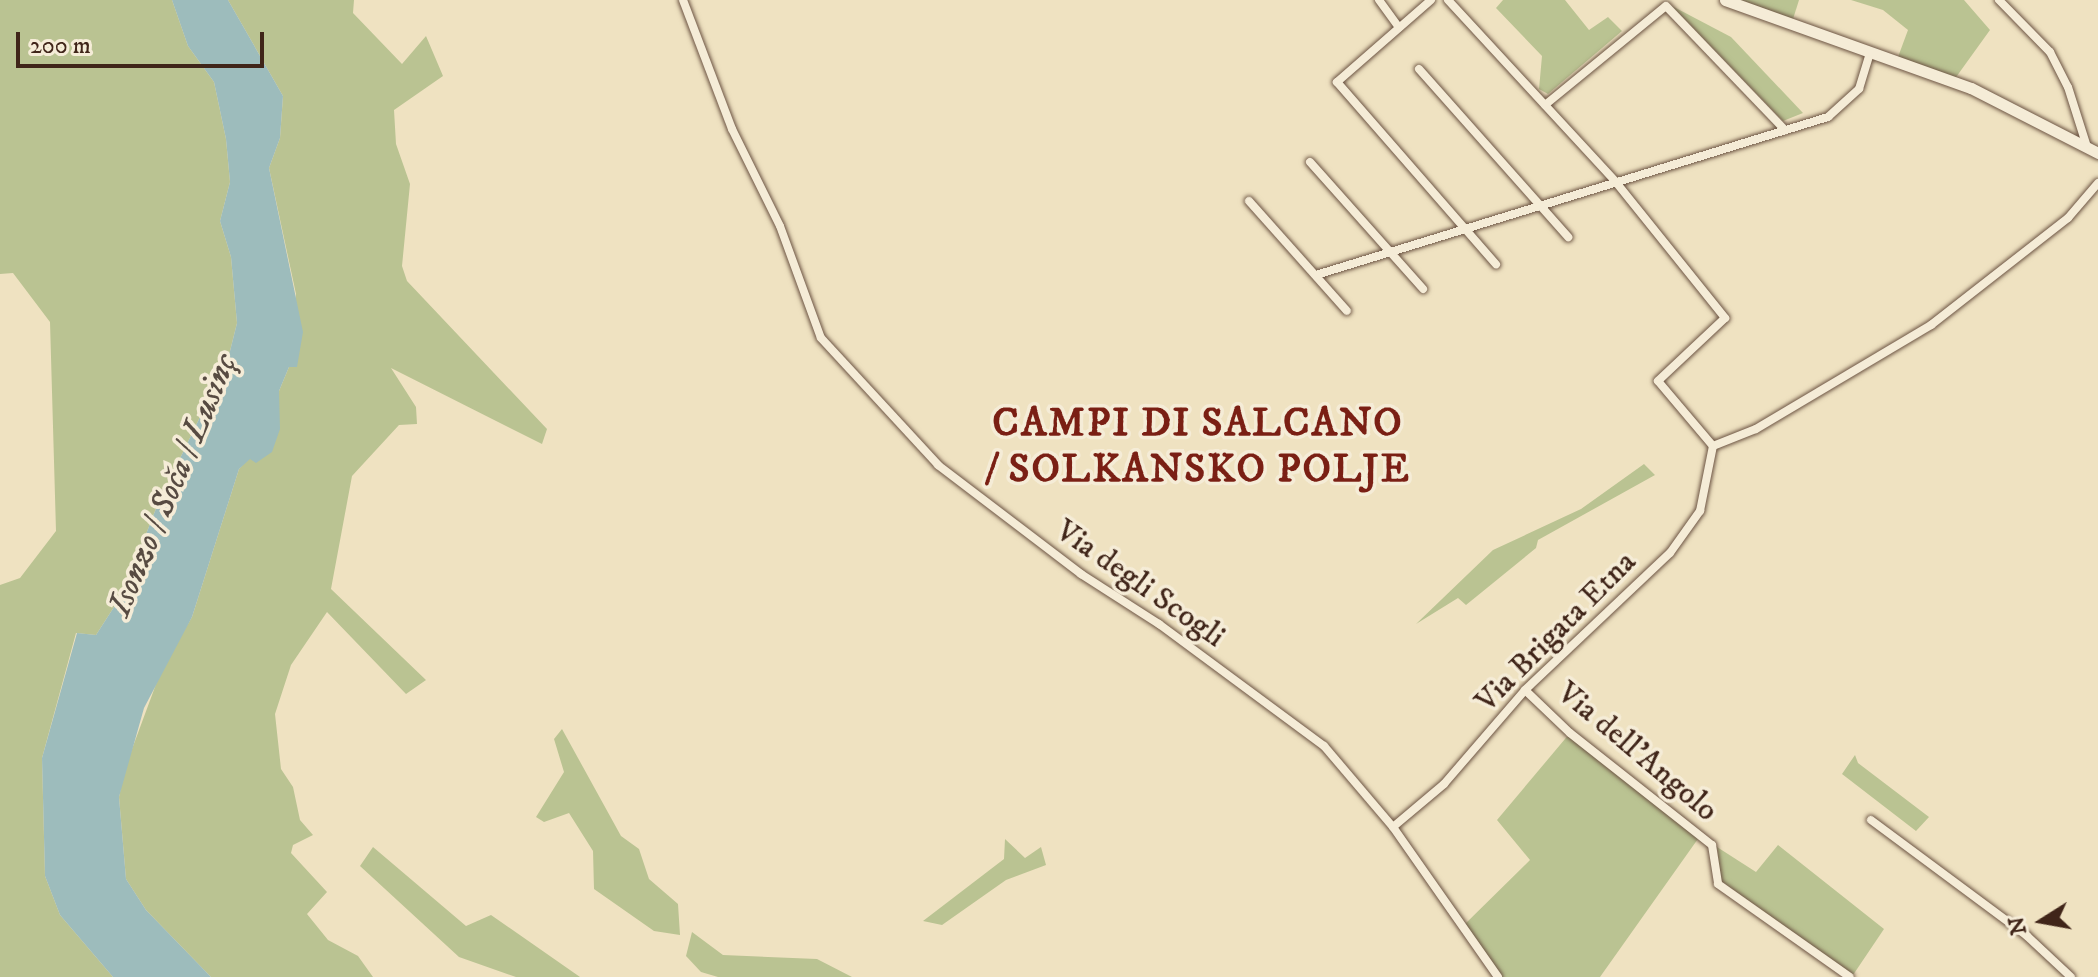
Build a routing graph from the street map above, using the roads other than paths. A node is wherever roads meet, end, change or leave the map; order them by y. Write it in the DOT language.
graph roads {
  1 [pos="683,0"];
  2 [pos="1379,0"];
  3 [pos="1431,0"];
  4 [pos="1448,0"];
  5 [pos="1725,0"];
  6 [pos="1999,0"];
  7 [pos="1399,28"];
  8 [pos="1870,52"];
  9 [pos="1419,69"];
  10 [pos="1545,105"];
  11 [pos="1785,130"];
  12 [pos="2092,150"];
  13 [pos="1310,162"];
  14 [pos="1615,181"];
  15 [pos="2098,183"];
  16 [pos="1249,201"];
  17 [pos="1538,205"];
  18 [pos="1463,227"];
  19 [pos="1568,237"];
  20 [pos="1389,251"];
  21 [pos="1496,264"];
  22 [pos="1316,275"];
  23 [pos="1423,289"];
  24 [pos="1347,311"];
  25 [pos="1713,446"];
  26 [pos="1525,690"];
  27 [pos="1871,820"];
  28 [pos="1393,827"];
  29 [pos="1498,977"];
  30 [pos="1850,977"];
  31 [pos="2071,977"];
  1 -- 28 [label="street, Via degli Scogli"];
  2 -- 7 [label="street"];
  3 -- 7 [label="street"];
  4 -- 10 [label="street"];
  5 -- 8 [label="main road"];
  6 -- 12 [label="street"];
  7 -- 18 [label="street"];
  8 -- 11 [label="street"];
  8 -- 12 [label="main road"];
  9 -- 17 [label="street"];
  10 -- 11 [label="street"];
  10 -- 14 [label="street"];
  11 -- 14 [label="street"];
  13 -- 20 [label="street"];
  14 -- 17 [label="street"];
  14 -- 25 [label="street"];
  15 -- 25 [label="street"];
  16 -- 22 [label="street"];
  17 -- 18 [label="street"];
  17 -- 19 [label="street"];
  18 -- 20 [label="street"];
  18 -- 21 [label="street"];
  20 -- 22 [label="street"];
  20 -- 23 [label="street"];
  22 -- 24 [label="street"];
  25 -- 26 [label="street, Via Brigata Etna"];
  26 -- 28 [label="street, Via Brigata Etna"];
  26 -- 30 [label="street, Via dell'Angolo"];
  27 -- 31 [label="street"];
  28 -- 29 [label="street, Via degli Scogli"];
}
